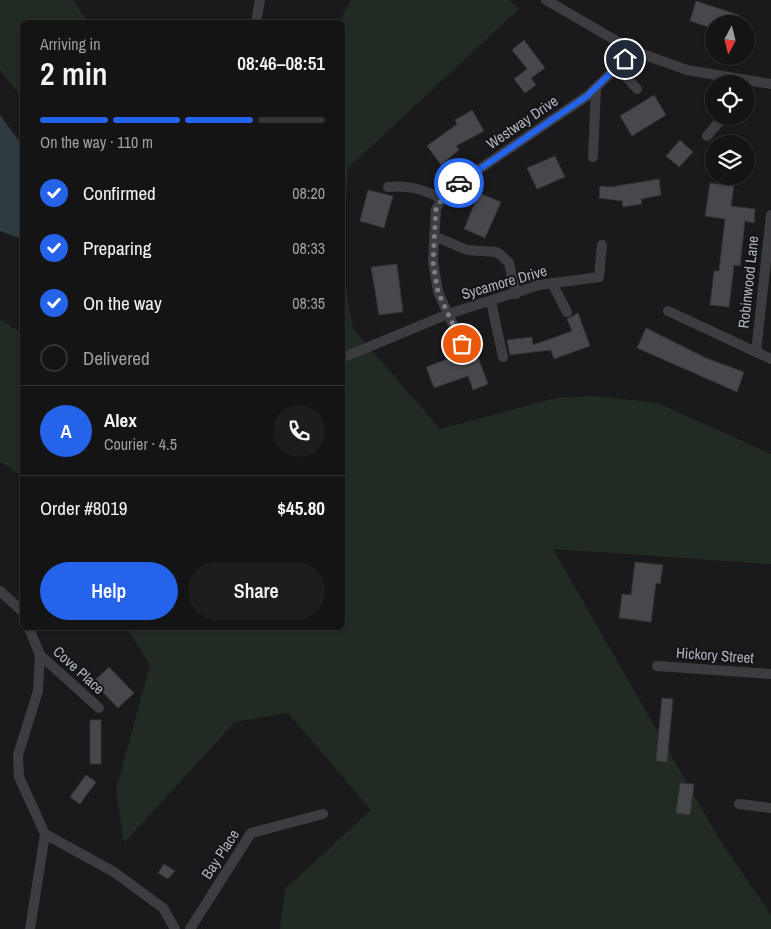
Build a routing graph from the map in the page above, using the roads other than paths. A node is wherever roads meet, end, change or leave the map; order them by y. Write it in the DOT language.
graph roads {
  1 [pos="260,0"];
  2 [pos="546,0"];
  3 [pos="256,20"];
  4 [pos="634,50"];
  5 [pos="617,67"];
  6 [pos="707,75"];
  7 [pos="755,83"];
  8 [pos="771,84"];
  9 [pos="596,88"];
  10 [pos="638,89"];
  11 [pos="716,125"];
  12 [pos="708,135"];
  13 [pos="593,157"];
  14 [pos="388,187"];
  15 [pos="442,199"];
  16 [pos="771,215"];
  17 [pos="434,236"];
  18 [pos="602,245"];
  19 [pos="552,283"];
  20 [pos="516,294"];
  21 [pos="492,302"];
  22 [pos="668,311"];
  23 [pos="567,312"];
  24 [pos="448,314"];
  25 [pos="462,344"];
  26 [pos="756,352"];
  27 [pos="345,357"];
  28 [pos="503,357"];
  29 [pos="771,359"];
  30 [pos="0,591"];
  31 [pos="20,609"];
  32 [pos="30,630"];
  33 [pos="40,655"];
  34 [pos="657,666"];
  35 [pos="771,674"];
  36 [pos="99,708"];
  37 [pos="740,804"];
  38 [pos="771,808"];
  39 [pos="323,814"];
  40 [pos="45,834"];
  41 [pos="30,929"];
  42 [pos="175,929"];
  43 [pos="190,929"];
  1 -- 3 [label="street"];
  2 -- 4 [label="street"];
  4 -- 5 [label="street, Westway Drive"];
  4 -- 6 [label="street"];
  5 -- 9 [label="street, Westway Drive"];
  5 -- 10 [label="street"];
  7 -- 8 [label="street"];
  9 -- 13 [label="street"];
  9 -- 15 [label="street, Westway Drive"];
  11 -- 12 [label="street"];
  14 -- 15 [label="street"];
  15 -- 17 [label="street"];
  16 -- 26 [label="street, Robinwood Lane"];
  17 -- 20 [label="street"];
  17 -- 24 [label="street"];
  18 -- 19 [label="street, Sycamore Drive"];
  19 -- 20 [label="street, Sycamore Drive"];
  19 -- 23 [label="street"];
  20 -- 21 [label="street, Sycamore Drive"];
  21 -- 24 [label="street, Sycamore Drive"];
  21 -- 28 [label="street"];
  22 -- 26 [label="street"];
  24 -- 25 [label="street"];
  24 -- 27 [label="street"];
  26 -- 29 [label="street"];
  30 -- 31 [label="street"];
  32 -- 33 [label="street"];
  33 -- 36 [label="street, Cove Place"];
  33 -- 40 [label="street"];
  34 -- 35 [label="street, Hickory Street"];
  37 -- 38 [label="street"];
  39 -- 43 [label="street, Bay Place"];
  40 -- 41 [label="street"];
  40 -- 42 [label="street"];
}
